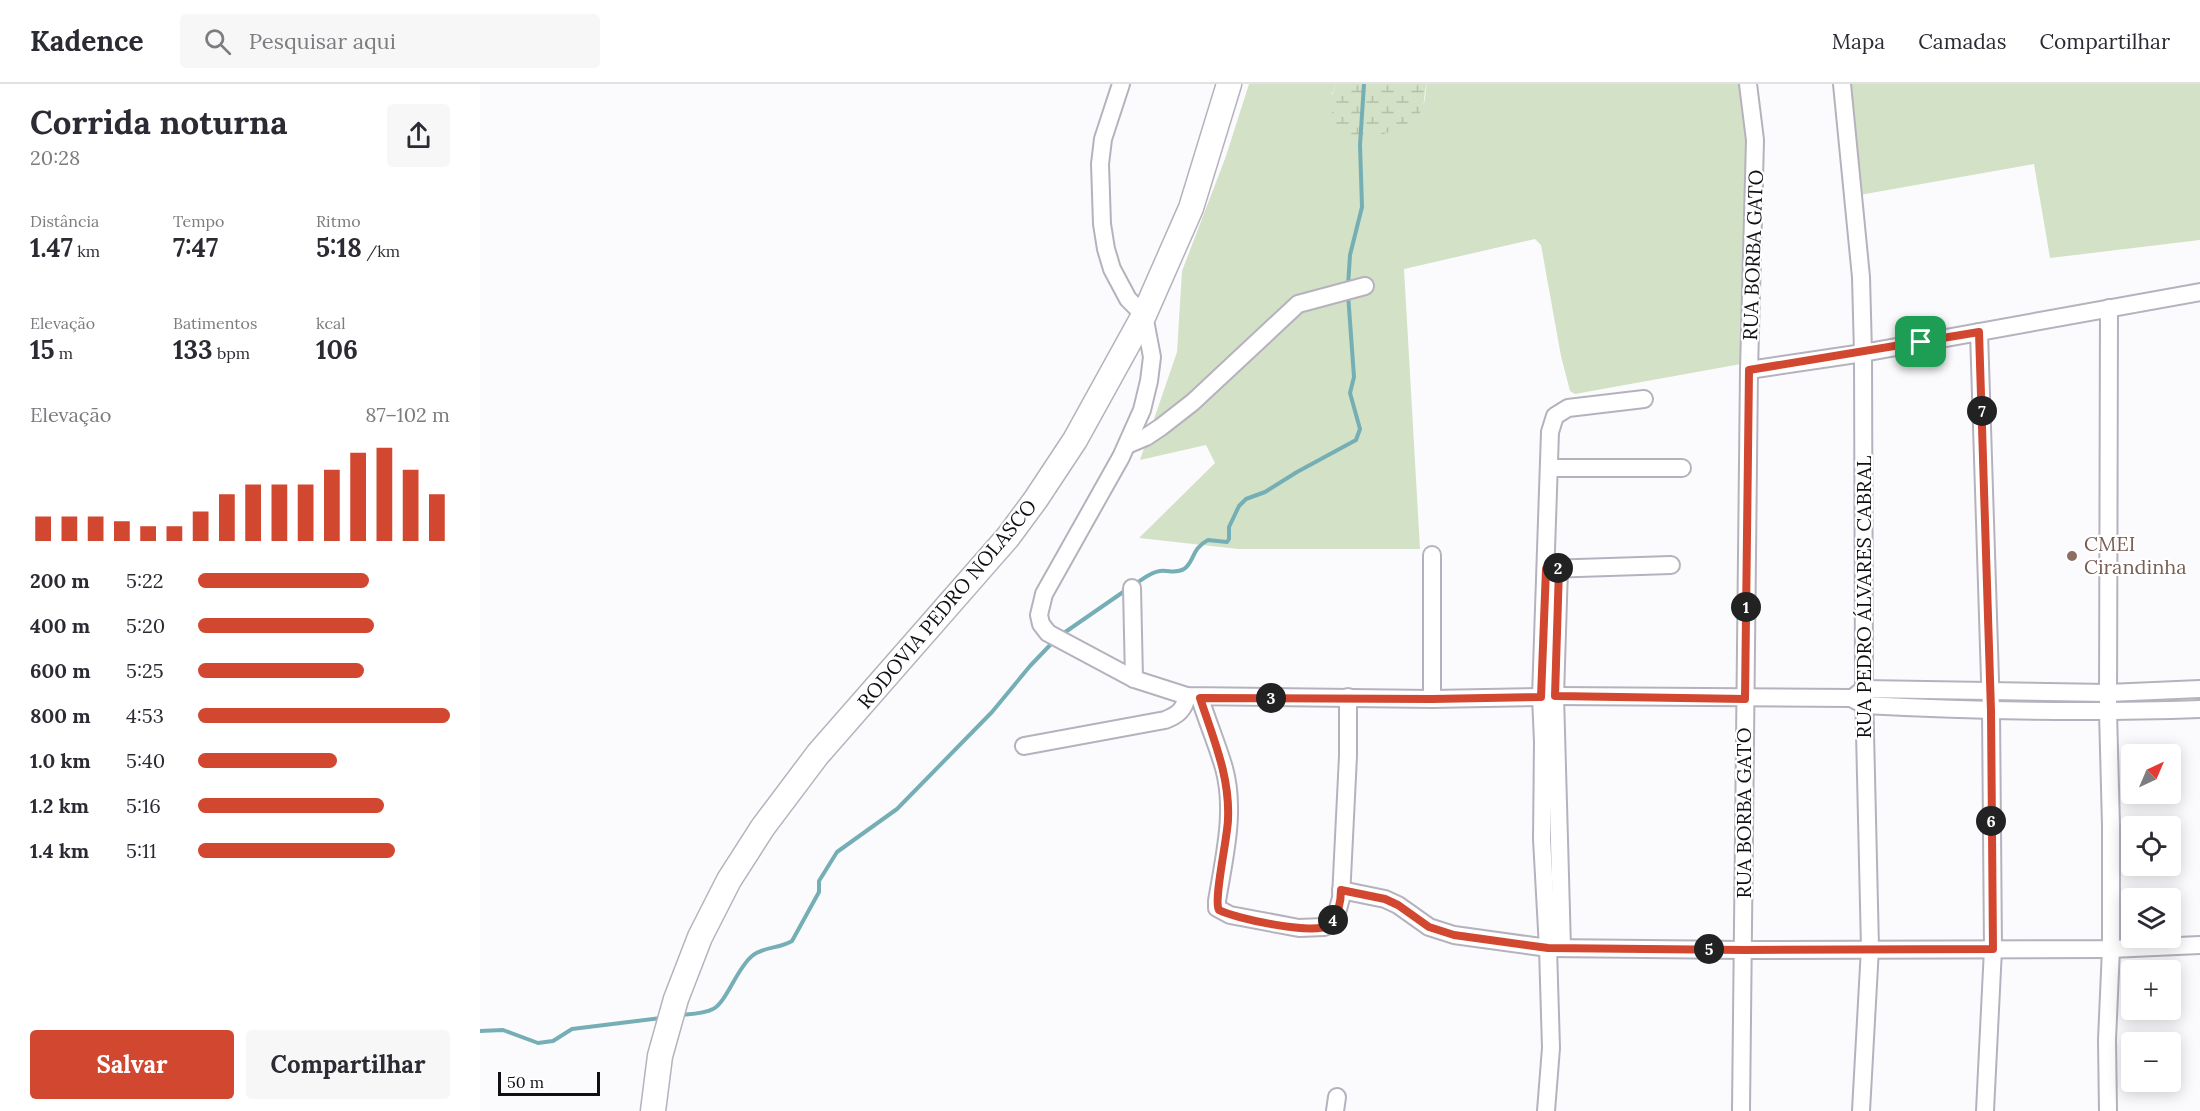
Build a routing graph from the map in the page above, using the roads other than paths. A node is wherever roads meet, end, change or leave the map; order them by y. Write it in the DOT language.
graph roads {
  1 [pos="1121,84"];
  2 [pos="1229,84"];
  3 [pos="1748,84"];
  4 [pos="1842,84"];
  5 [pos="1365,286"];
  6 [pos="2200,291"];
  7 [pos="2109,308"];
  8 [pos="1144,315"];
  9 [pos="1979,332"];
  10 [pos="1863,352"];
  11 [pos="1749,370"];
  12 [pos="1644,399"];
  13 [pos="1127,445"];
  14 [pos="1549,468"];
  15 [pos="1682,468"];
  16 [pos="1432,555"];
  17 [pos="1671,565"];
  18 [pos="1552,568"];
  19 [pos="1132,588"];
  20 [pos="1134,679"];
  21 [pos="2200,689"];
  22 [pos="1990,692"];
  23 [pos="2108,693"];
  24 [pos="1193,697"];
  25 [pos="1348,697"];
  26 [pos="1548,697"];
  27 [pos="1859,698"];
  28 [pos="1432,699"];
  29 [pos="1745,699"];
  30 [pos="2200,709"];
  31 [pos="1991,711"];
  32 [pos="2108,712"];
  33 [pos="1024,746"];
  34 [pos="1341,890"];
  35 [pos="2200,945"];
  36 [pos="1555,948"];
  37 [pos="1870,948"];
  38 [pos="1993,949"];
  39 [pos="2111,949"];
  40 [pos="1744,950"];
  41 [pos="653,1111"];
  42 [pos="1546,1111"];
  43 [pos="1741,1111"];
  44 [pos="1861,1111"];
  45 [pos="1984,1111"];
  46 [pos="2108,1111"];
  1 -- 8 [label="street"];
  2 -- 8 [label="highway, RODOVIA PEDRO NOLASCO"];
  3 -- 11 [label="street, RUA BORBA GATO"];
  4 -- 10 [label="street, RUA PEDRO ÁLVARES CABRAL"];
  5 -- 13 [label="street"];
  6 -- 7 [label="street"];
  7 -- 9 [label="street"];
  7 -- 23 [label="street"];
  8 -- 13 [label="street"];
  8 -- 41 [label="highway, RODOVIA PEDRO NOLASCO"];
  9 -- 10 [label="street"];
  9 -- 22 [label="street"];
  10 -- 11 [label="street"];
  10 -- 27 [label="street, RUA PEDRO ÁLVARES CABRAL"];
  11 -- 29 [label="street, RUA BORBA GATO"];
  12 -- 14 [label="street"];
  13 -- 20 [label="street"];
  14 -- 15 [label="street"];
  14 -- 18 [label="street"];
  16 -- 28 [label="street"];
  17 -- 18 [label="street"];
  18 -- 26 [label="street"];
  19 -- 20 [label="street"];
  20 -- 24 [label="street"];
  21 -- 23 [label="street"];
  22 -- 23 [label="street"];
  22 -- 27 [label="street"];
  22 -- 31 [label="street"];
  23 -- 32 [label="street"];
  24 -- 25 [label="street"];
  24 -- 33 [label="street"];
  24 -- 34 [label="street"];
  25 -- 28 [label="street"];
  25 -- 34 [label="street"];
  26 -- 28 [label="street"];
  26 -- 29 [label="street"];
  26 -- 36 [label="street"];
  27 -- 29 [label="street"];
  27 -- 31 [label="street"];
  27 -- 37 [label="street, RUA PEDRO ÁLVARES CABRAL"];
  29 -- 40 [label="street, RUA BORBA GATO"];
  30 -- 32 [label="street"];
  31 -- 32 [label="street"];
  31 -- 38 [label="street"];
  32 -- 39 [label="street"];
  34 -- 36 [label="street"];
  35 -- 39 [label="street"];
  36 -- 40 [label="street"];
  36 -- 42 [label="street"];
  37 -- 38 [label="street"];
  37 -- 40 [label="street"];
  37 -- 44 [label="street, RUA PEDRO ÁLVARES CABRAL"];
  38 -- 39 [label="street"];
  38 -- 45 [label="street"];
  39 -- 46 [label="street"];
  40 -- 43 [label="street, RUA BORBA GATO"];
}
